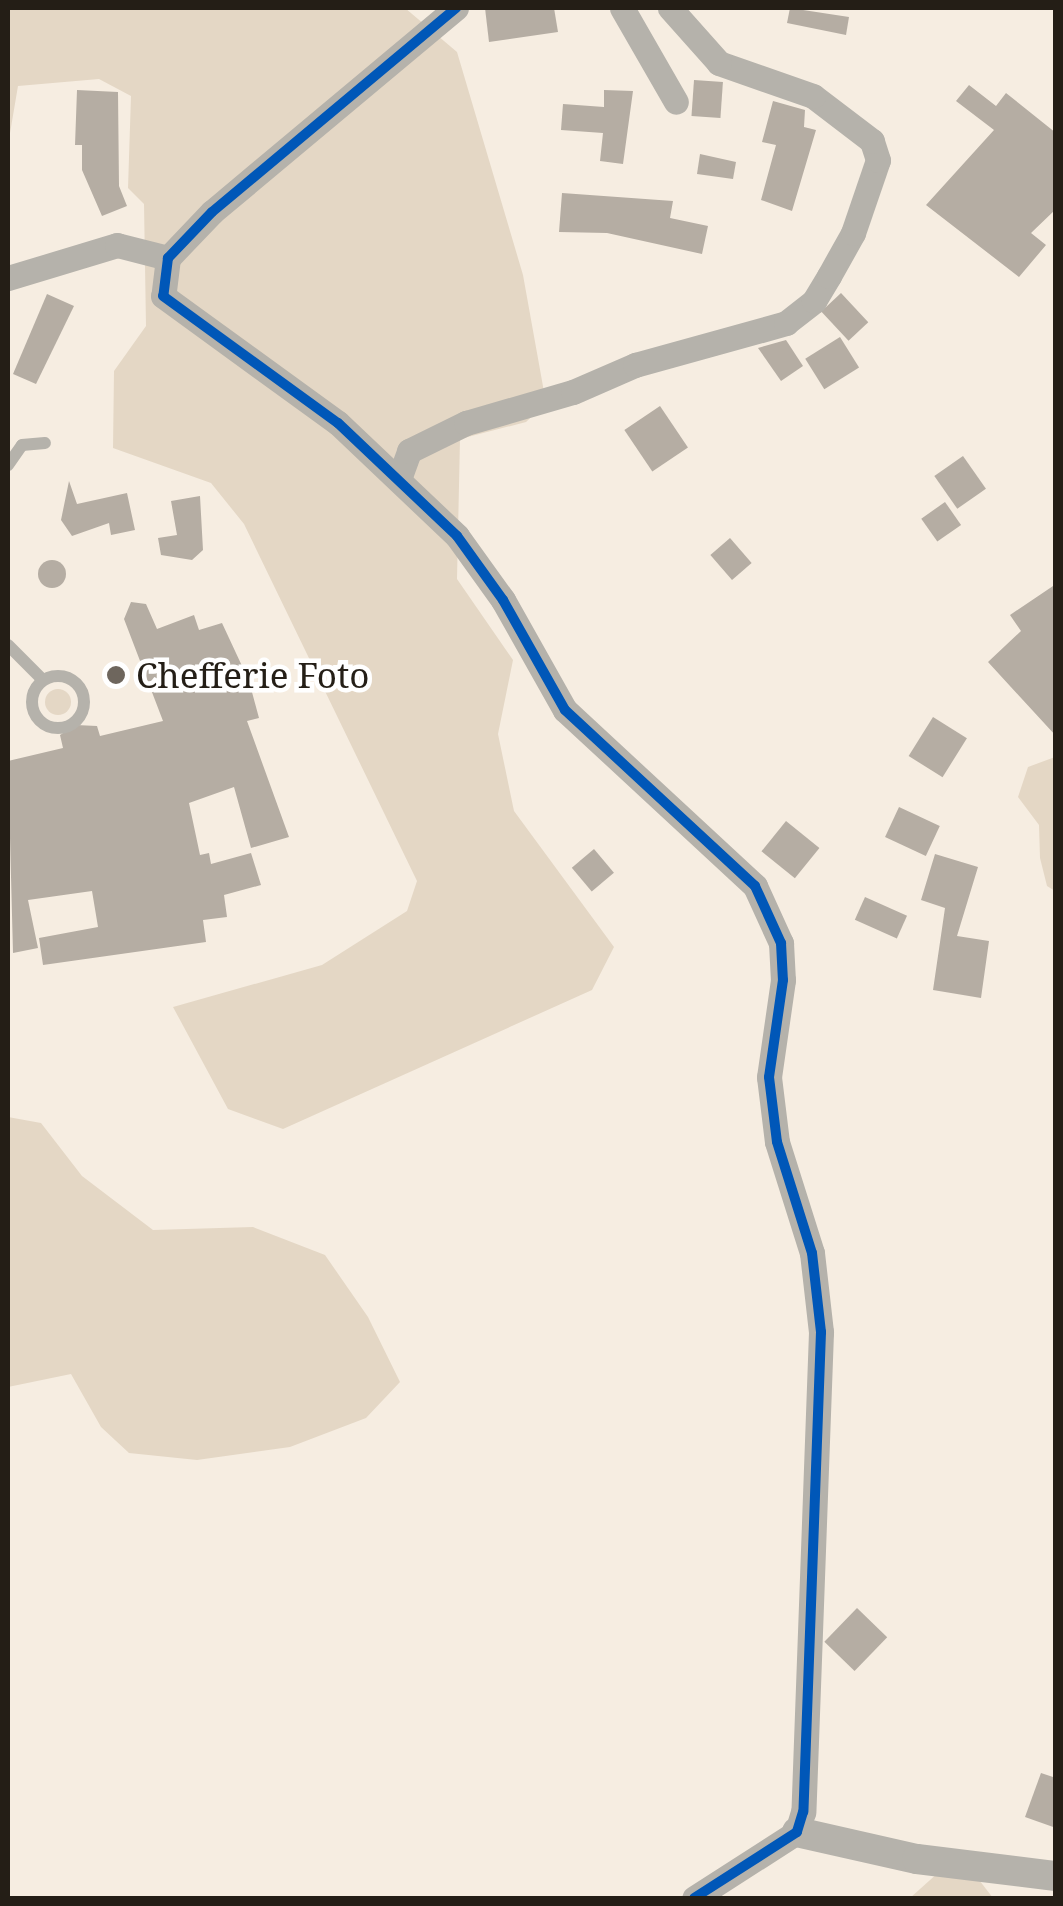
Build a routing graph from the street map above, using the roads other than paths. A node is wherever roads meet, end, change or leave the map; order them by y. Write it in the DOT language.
graph roads {
  1 [pos="456,8"];
  2 [pos="622,8"];
  3 [pos="670,8"];
  4 [pos="676,102"];
  5 [pos="168,258"];
  6 [pos="8,278"];
  7 [pos="44,443"];
  8 [pos="8,466"];
  9 [pos="399,480"];
  10 [pos="8,645"];
  11 [pos="43,680"];
  12 [pos="797,1832"];
  13 [pos="1056,1876"];
  14 [pos="694,1898"];
  1 -- 5 [label="street"];
  2 -- 4 [label="street"];
  3 -- 9 [label="street"];
  5 -- 6 [label="street"];
  5 -- 9 [label="street"];
  7 -- 8 [label="lane"];
  9 -- 12 [label="street"];
  10 -- 11 [label="lane"];
  11 -- 11 [label="lane"];
  12 -- 13 [label="street"];
  12 -- 14 [label="street"];
}
